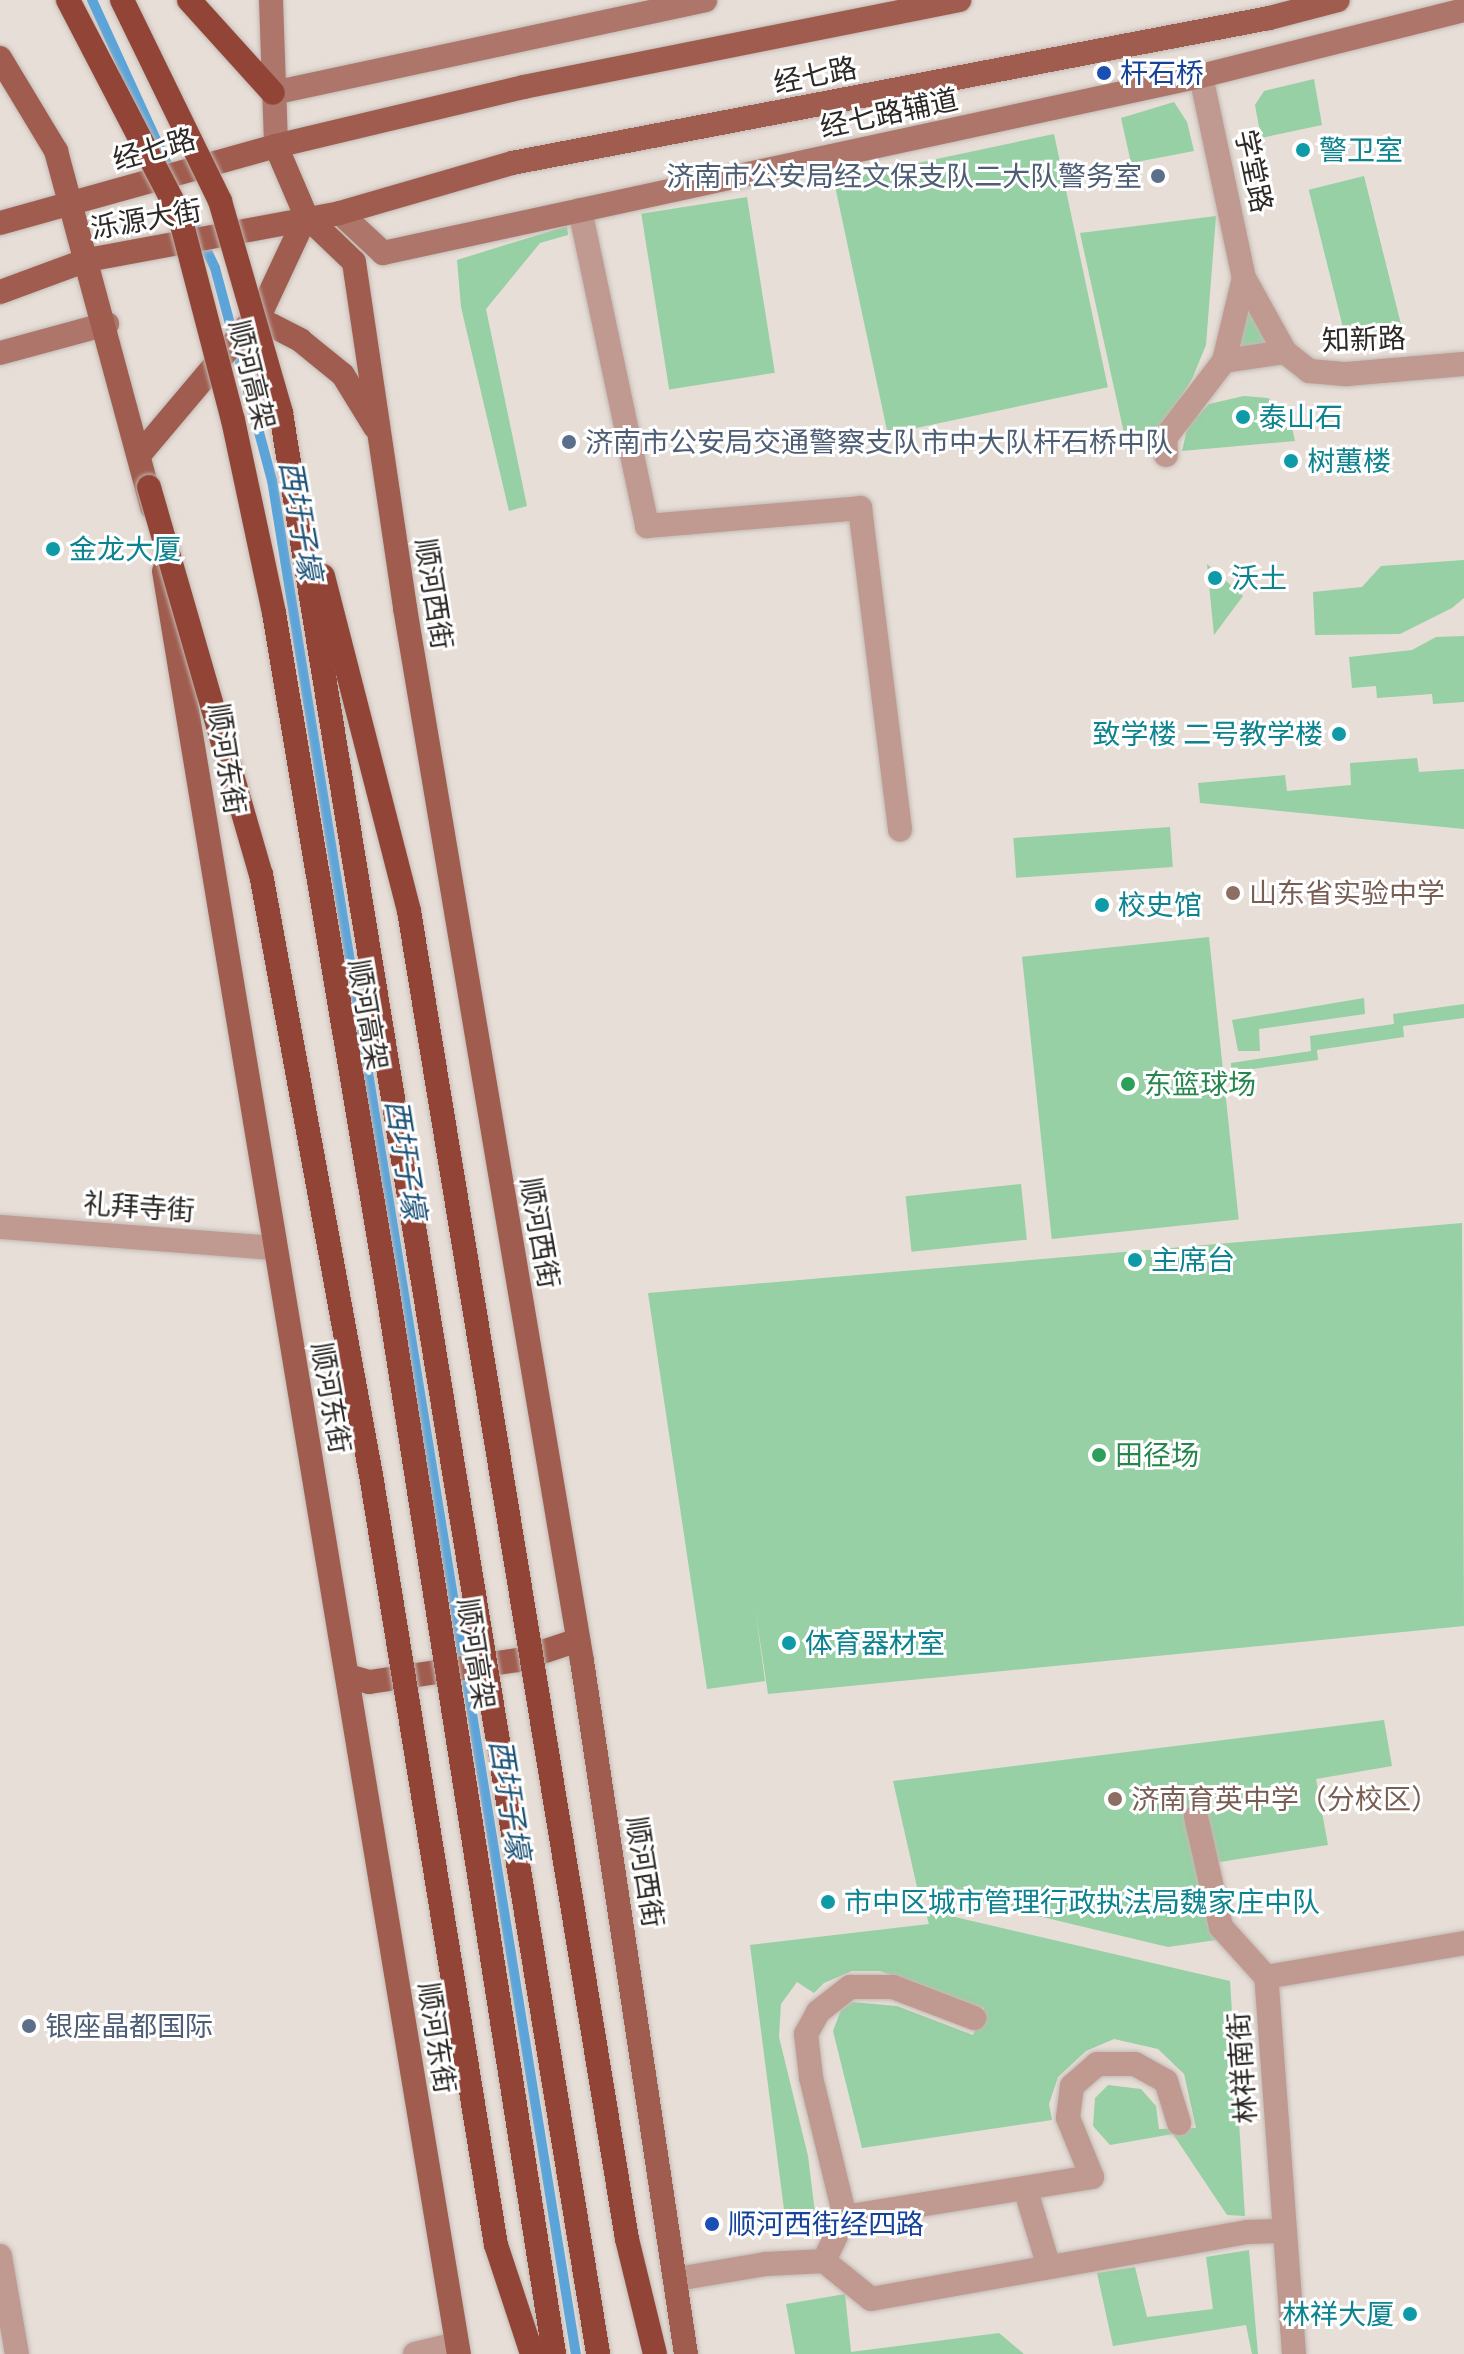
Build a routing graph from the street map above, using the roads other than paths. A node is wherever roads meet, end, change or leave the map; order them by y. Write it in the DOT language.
graph roads {
  1 [pos="68,0"];
  2 [pos="122,0"];
  3 [pos="189,0"];
  4 [pos="271,0"];
  5 [pos="705,0"];
  6 [pos="959,0"];
  7 [pos="1338,0"];
  8 [pos="1464,10"];
  9 [pos="0,58"];
  10 [pos="1201,76"];
  11 [pos="273,93"];
  12 [pos="276,146"];
  13 [pos="70,203"];
  14 [pos="580,210"];
  15 [pos="340,213"];
  16 [pos="306,216"];
  17 [pos="0,223"];
  18 [pos="87,260"];
  19 [pos="1244,278"];
  20 [pos="0,292"];
  21 [pos="107,324"];
  22 [pos="247,326"];
  23 [pos="1285,352"];
  24 [pos="0,353"];
  25 [pos="1224,361"];
  26 [pos="1464,364"];
  27 [pos="281,413"];
  28 [pos="381,437"];
  29 [pos="140,454"];
  30 [pos="1166,455"];
  31 [pos="149,487"];
  32 [pos="900,830"];
  33 [pos="0,1227"];
  34 [pos="274,1248"];
  35 [pos="580,1651"];
  36 [pos="349,1687"];
  37 [pos="1196,1817"];
  38 [pos="1464,1943"];
  39 [pos="1266,1977"];
  40 [pos="974,2018"];
  41 [pos="1179,2123"];
  42 [pos="1026,2191"];
  43 [pos="845,2217"];
  44 [pos="1285,2231"];
  45 [pos="0,2256"];
  46 [pos="824,2261"];
  47 [pos="1049,2267"];
  48 [pos="677,2279"];
  49 [pos="458,2349"];
  50 [pos="17,2354"];
  51 [pos="415,2354"];
  52 [pos="532,2354"];
  53 [pos="554,2354"];
  54 [pos="598,2354"];
  55 [pos="655,2354"];
  56 [pos="686,2354"];
  57 [pos="1294,2354"];
  1 -- 53 [label="highway, 顺河高架, bridge"];
  2 -- 27 [label="highway, 顺河高架, bridge"];
  3 -- 11 [label="highway"];
  4 -- 11 [label="street"];
  5 -- 11 [label="street"];
  6 -- 12 [label="main road, 经七路"];
  7 -- 15 [label="main road, 经七路"];
  8 -- 10 [label="street, 经七路辅道"];
  9 -- 13 [label="main road, 顺河东街"];
  10 -- 14 [label="street, 经七路辅道"];
  10 -- 19 [label="street, 学堂路"];
  11 -- 12 [label="street"];
  12 -- 13 [label="main road, 经七路, bridge"];
  12 -- 16 [label="main road, 顺河西街"];
  13 -- 17 [label="main road, 泺源大街"];
  13 -- 18 [label="main road, 顺河东街"];
  14 -- 15 [label="street, 经七路辅道"];
  14 -- 32 [label="street"];
  15 -- 16 [label="main road, 经七路"];
  16 -- 18 [label="main road, 泺源大街, bridge"];
  16 -- 22 [label="main road"];
  16 -- 28 [label="main road, 顺河西街"];
  18 -- 20 [label="main road, 泺源大街"];
  18 -- 21 [label="main road, 顺河东街"];
  19 -- 23 [label="street, 学堂路"];
  19 -- 25 [label="street, 学堂路"];
  21 -- 24 [label="street"];
  21 -- 29 [label="main road, 顺河东街"];
  22 -- 28 [label="main road"];
  22 -- 29 [label="main road"];
  23 -- 25 [label="street, 知新路"];
  23 -- 26 [label="street, 知新路"];
  25 -- 30 [label="street, 学堂路"];
  27 -- 54 [label="highway, 顺河高架, bridge"];
  27 -- 55 [label="highway, bridge"];
  28 -- 35 [label="main road, 顺河西街"];
  29 -- 31 [label="main road, 顺河东街"];
  31 -- 34 [label="main road, 顺河东街"];
  31 -- 52 [label="highway, bridge"];
  33 -- 34 [label="street, 礼拜寺街"];
  34 -- 36 [label="main road, 顺河东街"];
  35 -- 36 [label="main road, bridge"];
  35 -- 48 [label="main road, 顺河西街"];
  36 -- 49 [label="main road, 顺河东街"];
  37 -- 39 [label="street"];
  38 -- 39 [label="street, 林祥南街"];
  39 -- 44 [label="street, 林祥南街"];
  40 -- 43 [label="street"];
  41 -- 42 [label="street"];
  42 -- 43 [label="street"];
  42 -- 47 [label="street"];
  43 -- 46 [label="street"];
  44 -- 47 [label="street"];
  44 -- 57 [label="street, 林祥南街"];
  45 -- 50 [label="street"];
  46 -- 47 [label="street"];
  46 -- 48 [label="street"];
  48 -- 56 [label="main road, 顺河西街"];
  49 -- 51 [label="street"];
}
